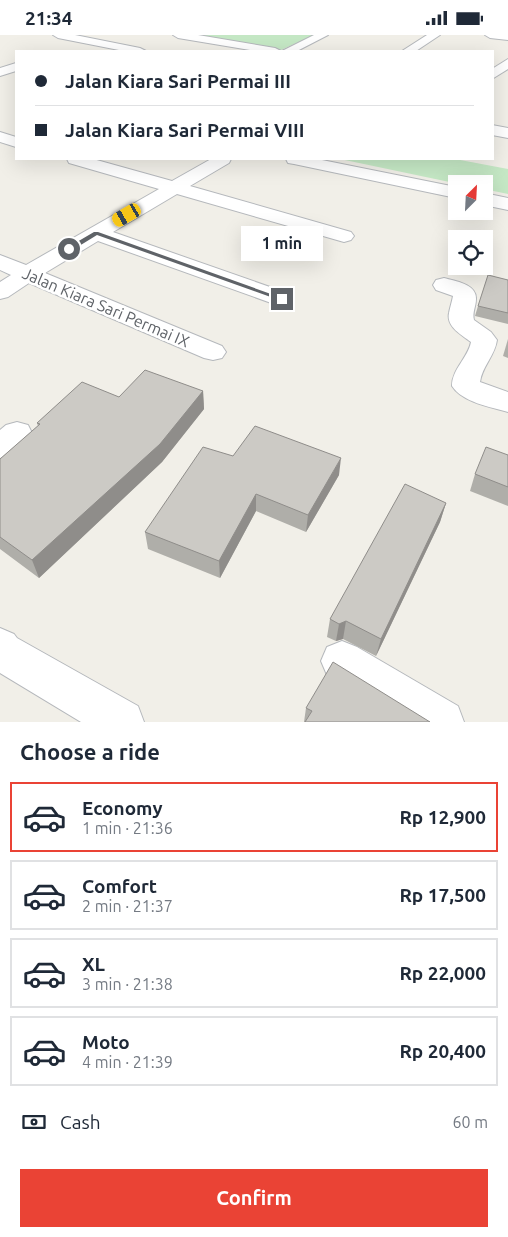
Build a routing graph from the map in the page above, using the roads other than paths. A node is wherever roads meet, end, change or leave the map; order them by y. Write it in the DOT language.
graph roads {
  1 [pos="58,35"];
  2 [pos="111,35"];
  3 [pos="178,35"];
  4 [pos="323,35"];
  5 [pos="434,35"];
  6 [pos="490,35"];
  7 [pos="508,37"];
  8 [pos="92,42"];
  9 [pos="70,49"];
  10 [pos="135,50"];
  11 [pos="269,50"];
  12 [pos="290,50"];
  13 [pos="410,50"];
  14 [pos="508,63"];
  15 [pos="15,67"];
  16 [pos="0,72"];
  17 [pos="494,74"];
  18 [pos="0,79"];
  19 [pos="15,83"];
  20 [pos="494,130"];
  21 [pos="508,133"];
  22 [pos="0,137"];
  23 [pos="15,141"];
  24 [pos="78,160"];
  25 [pos="221,160"];
  26 [pos="299,160"];
  27 [pos="173,188"];
  28 [pos="448,191"];
  29 [pos="493,201"];
  30 [pos="508,204"];
  31 [pos="96,233"];
  32 [pos="344,236"];
  33 [pos="0,262"];
  34 [pos="27,274"];
  35 [pos="444,285"];
  36 [pos="0,292"];
  37 [pos="282,299"];
  38 [pos="213,352"];
  39 [pos="508,402"];
  40 [pos="0,648"];
  41 [pos="342,661"];
  42 [pos="122,722"];
  43 [pos="442,722"];
  1 -- 8 [label="street"];
  2 -- 8 [label="street"];
  3 -- 11 [label="street"];
  4 -- 12 [label="street"];
  5 -- 13 [label="street"];
  6 -- 7 [label="street"];
  8 -- 9 [label="street"];
  8 -- 10 [label="street"];
  14 -- 17 [label="street"];
  15 -- 16 [label="street"];
  18 -- 19 [label="street"];
  20 -- 21 [label="street"];
  22 -- 23 [label="street"];
  24 -- 27 [label="street"];
  25 -- 27 [label="street"];
  26 -- 28 [label="street"];
  27 -- 31 [label="street"];
  27 -- 32 [label="street"];
  29 -- 30 [label="street"];
  31 -- 34 [label="street"];
  31 -- 37 [label="street"];
  33 -- 34 [label="street, Jalan Kiara Sari Permai IX"];
  34 -- 36 [label="street"];
  34 -- 38 [label="street, Jalan Kiara Sari Permai IX"];
  35 -- 39 [label="street"];
  40 -- 42 [label="street"];
  41 -- 43 [label="street"];
}
